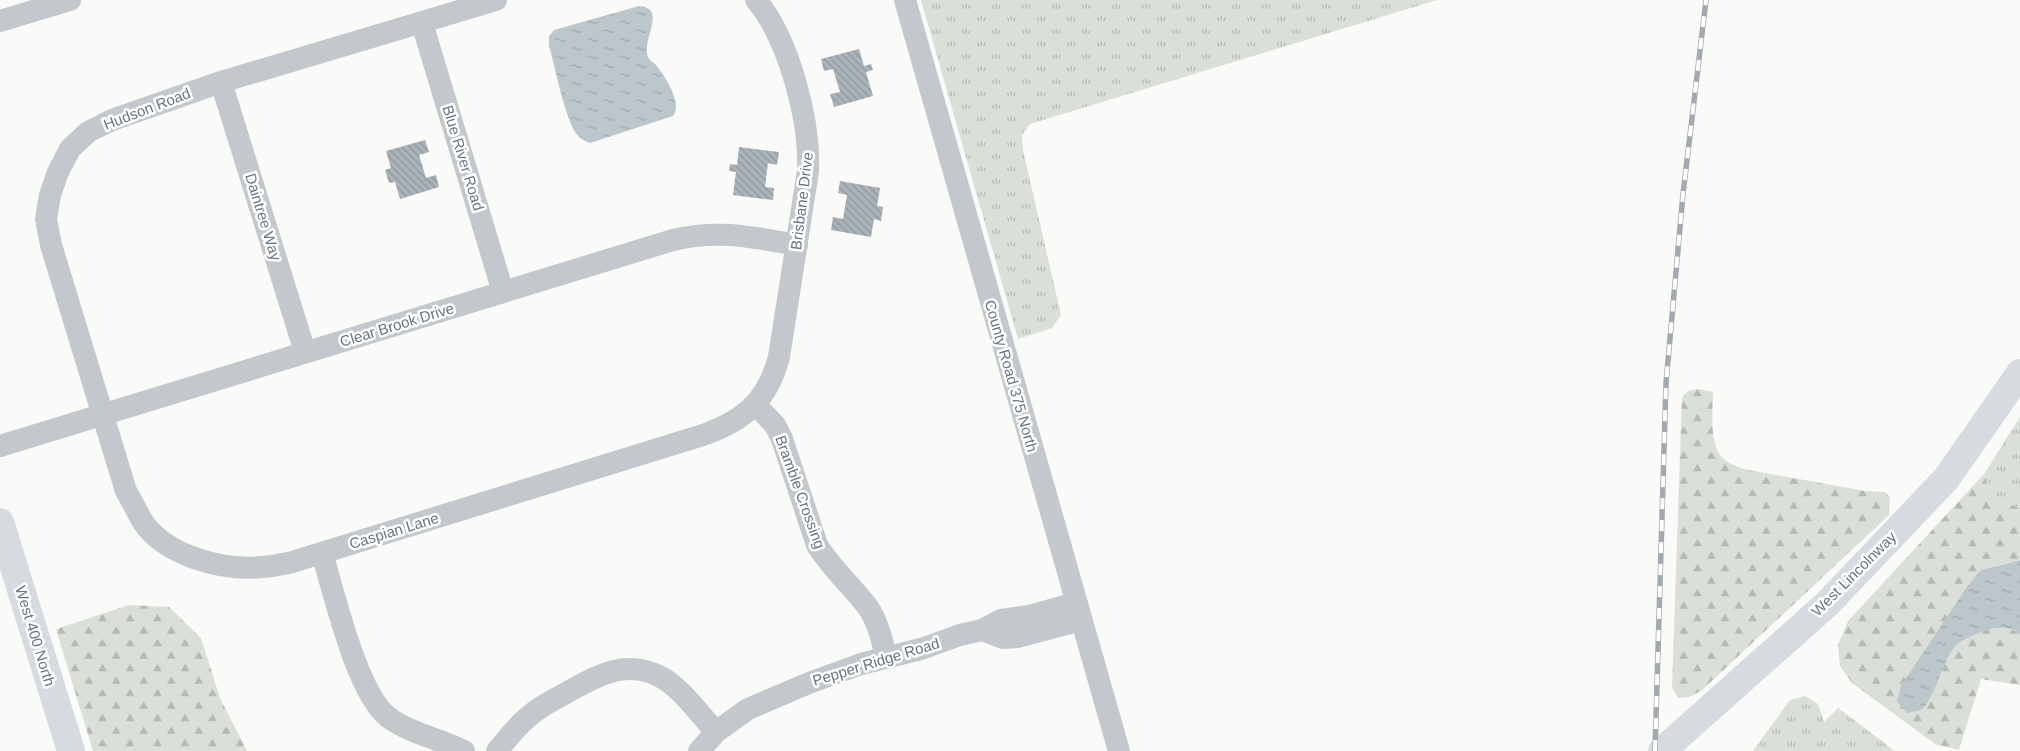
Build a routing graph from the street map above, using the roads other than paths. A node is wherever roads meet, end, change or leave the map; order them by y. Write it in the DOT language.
graph roads {
  1 [pos="70,0"];
  2 [pos="496,0"];
  3 [pos="756,0"];
  4 [pos="905,0"];
  5 [pos="0,21"];
  6 [pos="422,24"];
  7 [pos="221,82"];
  8 [pos="797,245"];
  9 [pos="504,292"];
  10 [pos="305,352"];
  11 [pos="2020,373"];
  12 [pos="756,405"];
  13 [pos="102,414"];
  14 [pos="0,446"];
  15 [pos="0,522"];
  16 [pos="322,553"];
  17 [pos="1078,612"];
  18 [pos="886,657"];
  19 [pos="716,732"];
  20 [pos="71,751"];
  21 [pos="464,751"];
  22 [pos="497,751"];
  23 [pos="699,751"];
  24 [pos="1119,751"];
  25 [pos="1662,751"];
  1 -- 5 [label="street"];
  2 -- 6 [label="street, Hudson Road"];
  3 -- 8 [label="street, Brisbane Drive"];
  4 -- 17 [label="street, County Road 375 North"];
  6 -- 7 [label="street, Hudson Road"];
  6 -- 9 [label="street, Blue River Road"];
  7 -- 10 [label="street, Daintree Way"];
  7 -- 13 [label="street, Hudson Road"];
  8 -- 9 [label="street, Clear Brook Drive"];
  8 -- 12 [label="street, Brisbane Drive"];
  9 -- 10 [label="street, Clear Brook Drive"];
  10 -- 13 [label="street, Clear Brook Drive"];
  11 -- 25 [label="main road, West Lincolnway"];
  12 -- 16 [label="street, Caspian Lane"];
  12 -- 18 [label="street, Bramble Crossing"];
  13 -- 14 [label="street, Clear Brook Drive"];
  13 -- 16 [label="street, Caspian Lane"];
  15 -- 20 [label="main road, West 400 North"];
  16 -- 21 [label="street"];
  17 -- 18 [label="street, Pepper Ridge Road"];
  17 -- 24 [label="street, County Road 375 North"];
  18 -- 19 [label="street, Pepper Ridge Road"];
  19 -- 22 [label="street"];
  19 -- 23 [label="street, Pepper Ridge Road"];
}
